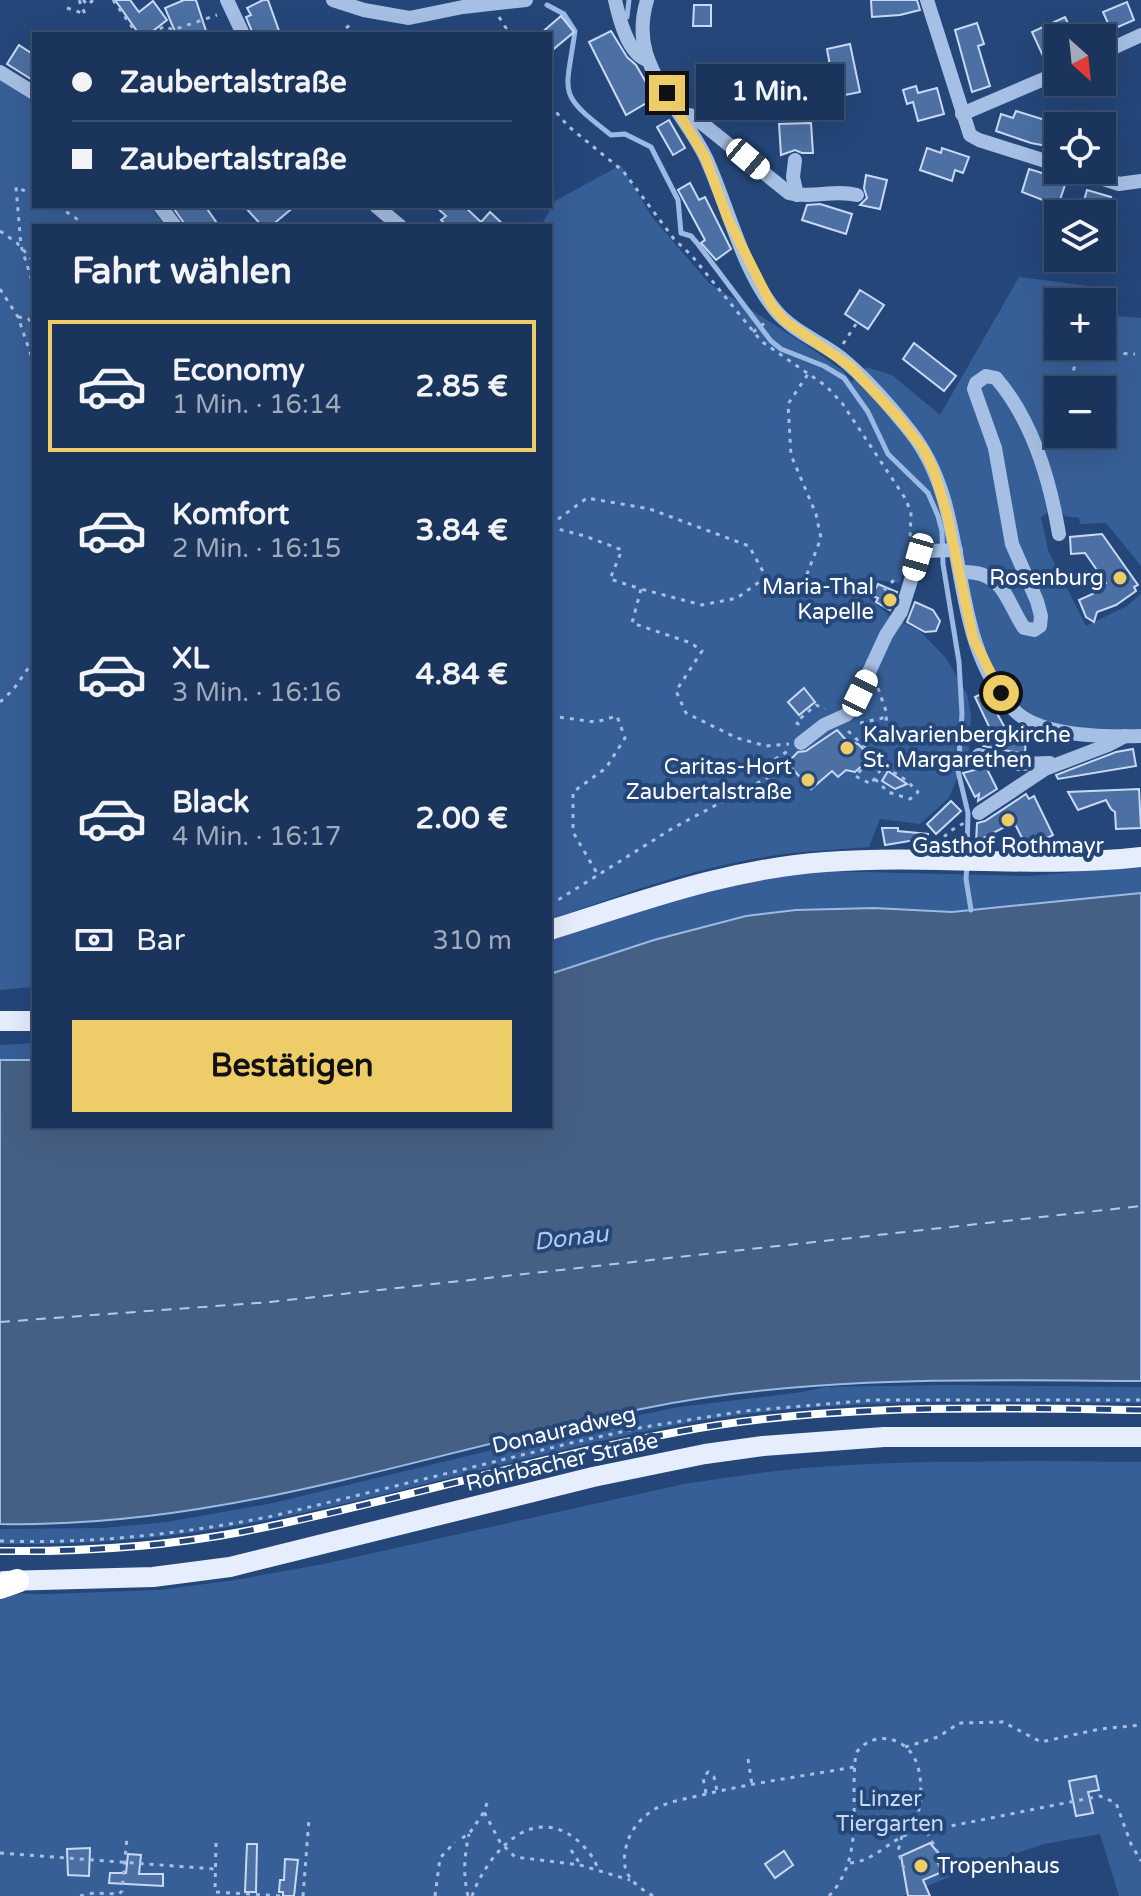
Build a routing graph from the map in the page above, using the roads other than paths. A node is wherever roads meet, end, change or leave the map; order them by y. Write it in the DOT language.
graph roads {
  1 [pos="333,0"];
  2 [pos="615,0"];
  3 [pos="647,0"];
  4 [pos="927,0"];
  5 [pos="522,1"];
  6 [pos="224,5"];
  7 [pos="242,32"];
  8 [pos="1141,35"];
  9 [pos="1116,47"];
  10 [pos="648,60"];
  11 [pos="0,72"];
  12 [pos="1044,79"];
  13 [pos="32,92"];
  14 [pos="962,114"];
  15 [pos="682,117"];
  16 [pos="795,160"];
  17 [pos="1044,160"];
  18 [pos="1141,181"];
  19 [pos="1116,183"];
  20 [pos="797,195"];
  21 [pos="857,195"];
  22 [pos="378,208"];
  23 [pos="398,224"];
  24 [pos="1059,534"];
  25 [pos="951,550"];
  26 [pos="960,572"];
  27 [pos="1125,736"];
  28 [pos="1141,736"];
  29 [pos="801,743"];
  30 [pos="979,755"];
  31 [pos="1062,761"];
  32 [pos="979,813"];
  33 [pos="1141,857"];
  34 [pos="552,929"];
  35 [pos="0,1021"];
  36 [pos="32,1021"];
  37 [pos="1141,1437"];
  38 [pos="6,1583"];
  1 -- 5 [label="street"];
  2 -- 10 [label="street"];
  3 -- 10 [label="street"];
  4 -- 14 [label="street"];
  6 -- 7 [label="street"];
  8 -- 9 [label="street"];
  10 -- 15 [label="street"];
  11 -- 13 [label="street"];
  12 -- 14 [label="street"];
  14 -- 17 [label="street"];
  15 -- 20 [label="street"];
  15 -- 25 [label="street"];
  16 -- 20 [label="street"];
  18 -- 19 [label="street"];
  20 -- 21 [label="street"];
  22 -- 23 [label="street"];
  24 -- 26 [label="street"];
  25 -- 26 [label="street"];
  25 -- 29 [label="street"];
  26 -- 27 [label="street"];
  27 -- 28 [label="street"];
  27 -- 31 [label="street"];
  30 -- 31 [label="street"];
  31 -- 32 [label="street"];
  33 -- 34 [label="main road"];
  35 -- 36 [label="main road"];
  37 -- 38 [label="main road, Rohrbacher Straße"];
}
